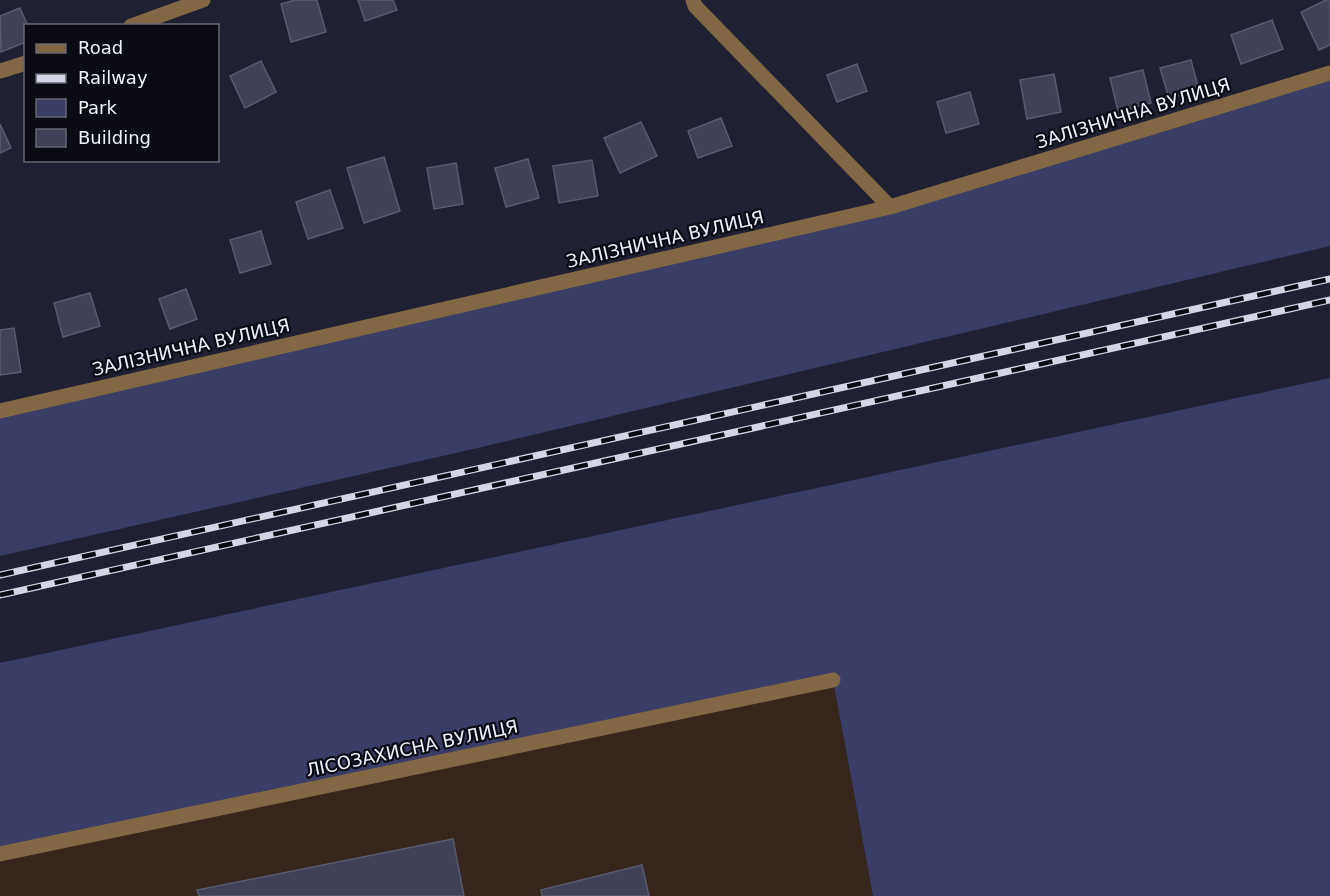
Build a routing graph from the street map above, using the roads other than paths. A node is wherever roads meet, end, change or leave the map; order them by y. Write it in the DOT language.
graph roads {
  1 [pos="204,0"];
  2 [pos="693,0"];
  3 [pos="137,24"];
  4 [pos="24,64"];
  5 [pos="0,72"];
  6 [pos="1330,74"];
  7 [pos="890,207"];
  8 [pos="0,411"];
  9 [pos="832,680"];
  10 [pos="0,854"];
  1 -- 3 [label="street"];
  2 -- 7 [label="street"];
  4 -- 5 [label="street"];
  6 -- 7 [label="street, ЗАЛІЗНИЧНА ВУЛИЦЯ"];
  7 -- 8 [label="street, ЗАЛІЗНИЧНА ВУЛИЦЯ"];
  9 -- 10 [label="street, ЛІСОЗАХИСНА ВУЛИЦЯ"];
}
